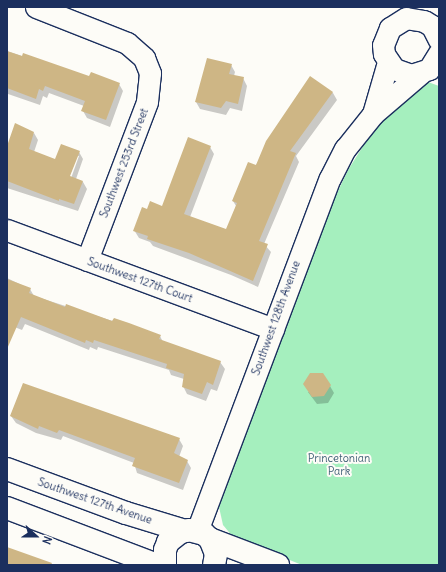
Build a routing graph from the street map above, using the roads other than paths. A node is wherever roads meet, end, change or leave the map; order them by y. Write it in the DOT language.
graph roads {
  1 [pos="36,7"];
  2 [pos="392,7"];
  3 [pos="421,14"];
  4 [pos="390,28"];
  5 [pos="439,40"];
  6 [pos="439,53"];
  7 [pos="388,62"];
  8 [pos="421,73"];
  9 [pos="373,114"];
  10 [pos="7,230"];
  11 [pos="87,260"];
  12 [pos="272,329"];
  13 [pos="7,469"];
  14 [pos="7,508"];
  15 [pos="197,534"];
  16 [pos="158,565"];
  17 [pos="165,565"];
  18 [pos="214,565"];
  19 [pos="278,565"];
  1 -- 11 [label="street, Southwest 253rd Street"];
  2 -- 4 [label="street"];
  3 -- 4 [label="street"];
  3 -- 5 [label="street"];
  4 -- 7 [label="street"];
  6 -- 8 [label="street, Southwest 128th Avenue"];
  7 -- 8 [label="street"];
  7 -- 9 [label="street, Southwest 128th Avenue"];
  8 -- 9 [label="street, Southwest 128th Avenue"];
  9 -- 12 [label="street, Southwest 128th Avenue"];
  10 -- 11 [label="street, Southwest 127th Court"];
  11 -- 12 [label="street, Southwest 127th Court"];
  12 -- 15 [label="street, Southwest 128th Avenue"];
  13 -- 15 [label="street, Southwest 127th Avenue"];
  14 -- 16 [label="street"];
  15 -- 17 [label="street"];
  15 -- 18 [label="street"];
  15 -- 19 [label="street, Southwest 127th Avenue"];
}
